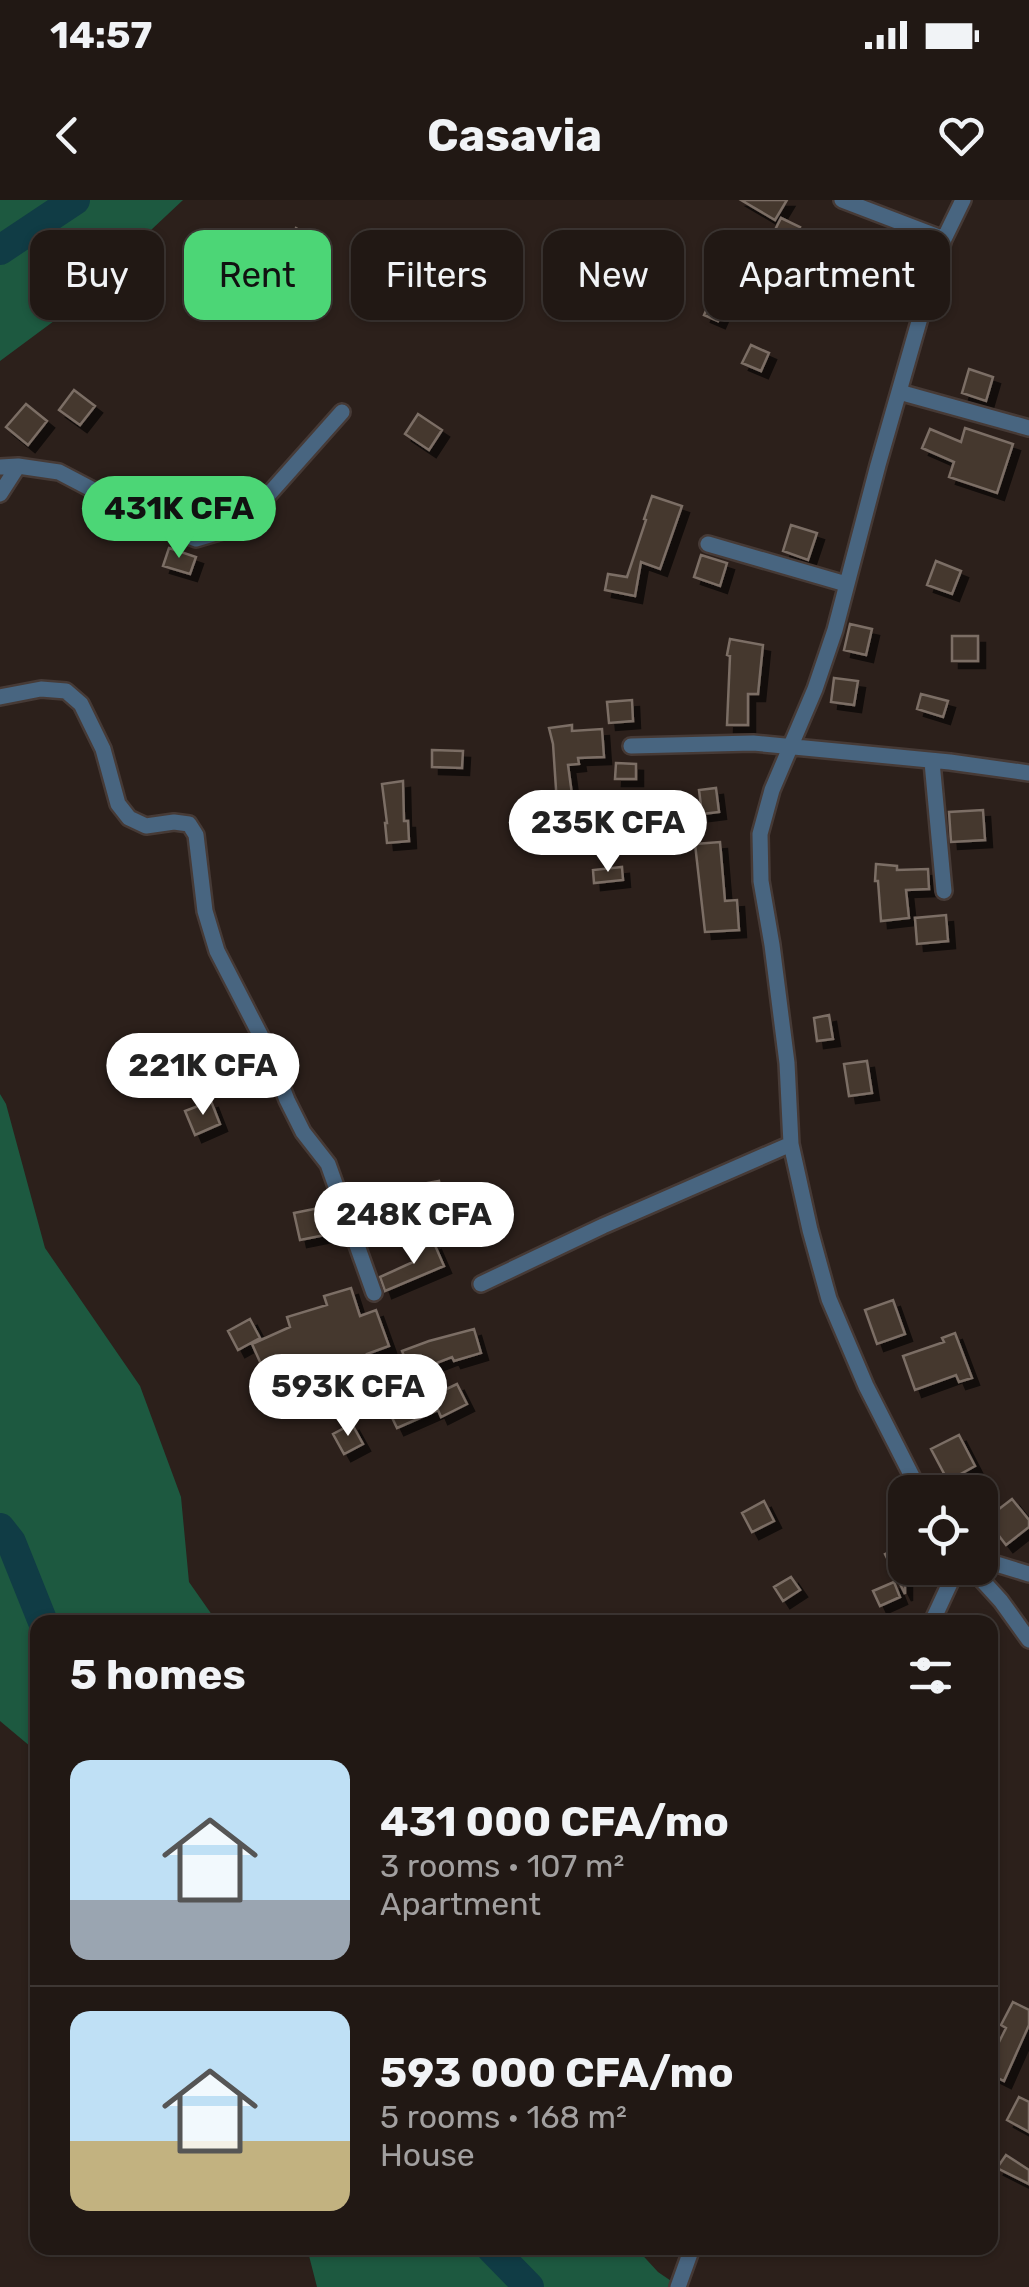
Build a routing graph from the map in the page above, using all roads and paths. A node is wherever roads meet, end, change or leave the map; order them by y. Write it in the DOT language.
graph roads {
  1 [pos="842,200"];
  2 [pos="963,200"];
  3 [pos="918,230"];
  4 [pos="949,230"];
  5 [pos="920,320"];
  6 [pos="899,392"];
  7 [pos="342,412"];
  8 [pos="1029,428"];
  9 [pos="18,466"];
  10 [pos="0,467"];
  11 [pos="0,494"];
  12 [pos="708,544"];
  13 [pos="846,584"];
  14 [pos="0,697"];
  15 [pos="631,746"];
  16 [pos="790,747"];
  17 [pos="932,762"];
  18 [pos="1029,773"];
  19 [pos="944,890"];
  20 [pos="791,1144"];
  21 [pos="480,1284"];
  22 [pos="374,1293"];
  23 [pos="911,1475"];
  24 [pos="998,1565"];
  25 [pos="1029,1574"];
  26 [pos="949,1585"];
  27 [pos="985,1585"];
  28 [pos="935,1615"];
  29 [pos="1029,1640"];
  30 [pos="689,2255"];
  31 [pos="678,2287"];
  1 -- 3 [label="street"];
  2 -- 4 [label="street"];
  5 -- 6 [label="street"];
  6 -- 8 [label="street"];
  6 -- 13 [label="street"];
  7 -- 9 [label="street"];
  9 -- 10 [label="street"];
  9 -- 11 [label="street"];
  12 -- 13 [label="street"];
  13 -- 16 [label="street"];
  14 -- 22 [label="street"];
  15 -- 16 [label="street"];
  16 -- 17 [label="street"];
  16 -- 20 [label="street"];
  17 -- 18 [label="street"];
  17 -- 19 [label="street"];
  20 -- 21 [label="street"];
  20 -- 23 [label="street"];
  24 -- 25 [label="street"];
  26 -- 28 [label="street"];
  27 -- 29 [label="street"];
  30 -- 31 [label="street"];
}
